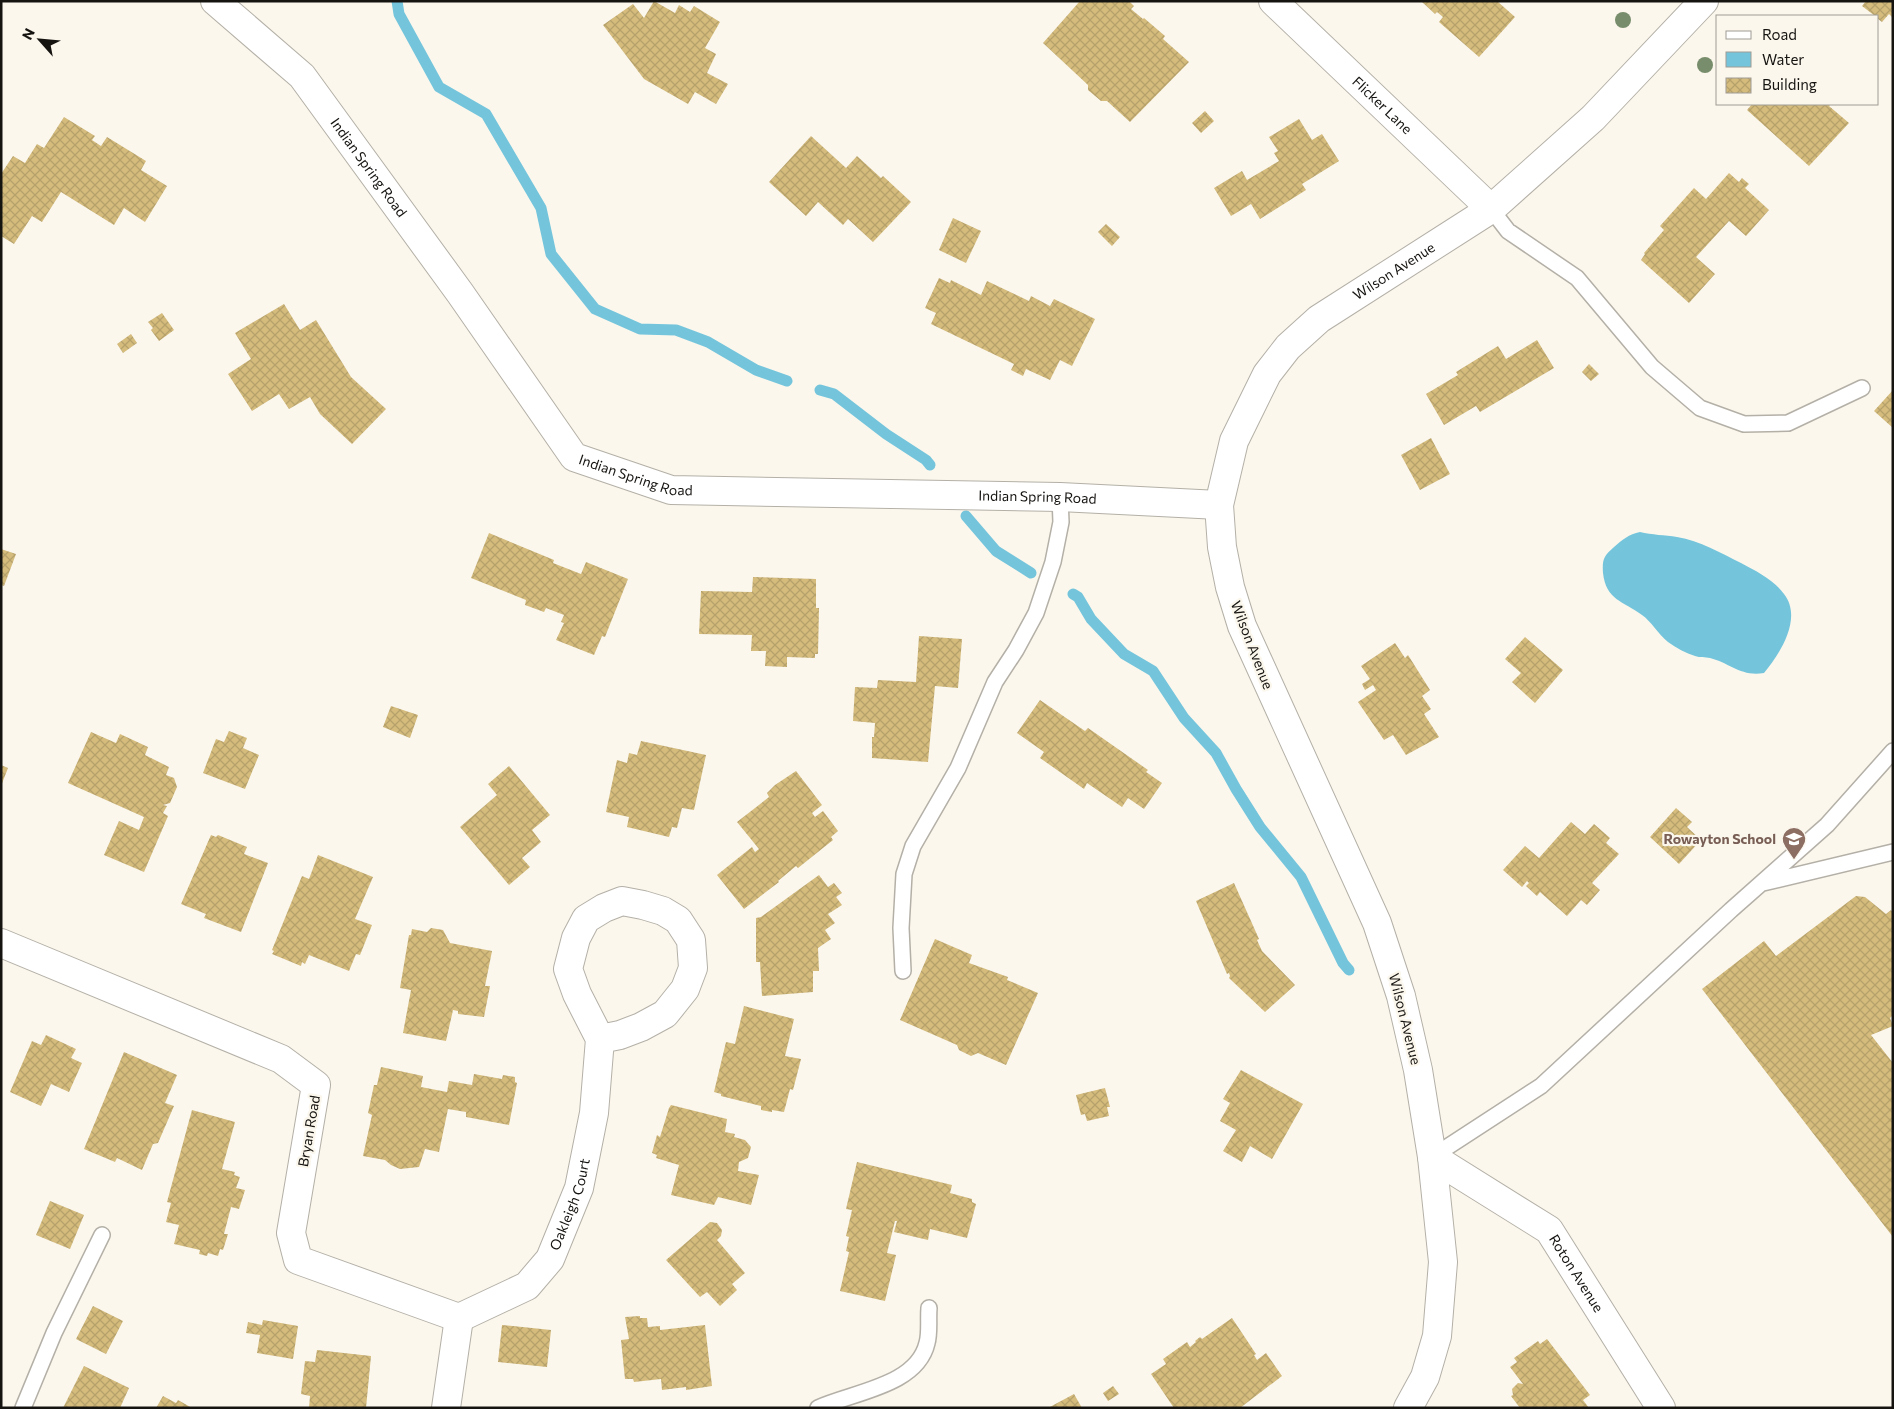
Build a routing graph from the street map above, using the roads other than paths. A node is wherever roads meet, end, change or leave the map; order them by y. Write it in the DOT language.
graph roads {
  1 [pos="215,1"];
  2 [pos="1273,1"];
  3 [pos="1704,1"];
  4 [pos="1491,209"];
  5 [pos="1862,388"];
  6 [pos="1060,497"];
  7 [pos="1219,505"];
  8 [pos="1893,751"];
  9 [pos="1893,852"];
  10 [pos="1762,883"];
  11 [pos="1,943"];
  12 [pos="903,972"];
  13 [pos="600,1039"];
  14 [pos="1432,1156"];
  15 [pos="102,1235"];
  16 [pos="929,1308"];
  17 [pos="459,1318"];
  18 [pos="23,1408"];
  19 [pos="446,1408"];
  20 [pos="818,1408"];
  21 [pos="1408,1408"];
  22 [pos="1661,1408"];
  1 -- 6 [label="street, Indian Spring Road"];
  2 -- 4 [label="street, Flicker Lane"];
  3 -- 4 [label="street, Wilson Avenue"];
  4 -- 5 [label="lane"];
  4 -- 7 [label="street, Wilson Avenue"];
  6 -- 7 [label="street, Indian Spring Road"];
  6 -- 12 [label="lane"];
  7 -- 14 [label="street, Wilson Avenue"];
  8 -- 10 [label="lane"];
  9 -- 10 [label="lane"];
  10 -- 14 [label="lane"];
  11 -- 17 [label="street, Bryan Road"];
  13 -- 13 [label="street"];
  13 -- 17 [label="street, Oakleigh Court"];
  14 -- 21 [label="street, Wilson Avenue"];
  14 -- 22 [label="street, Roton Avenue"];
  15 -- 18 [label="lane"];
  16 -- 20 [label="lane"];
  17 -- 19 [label="street"];
}
